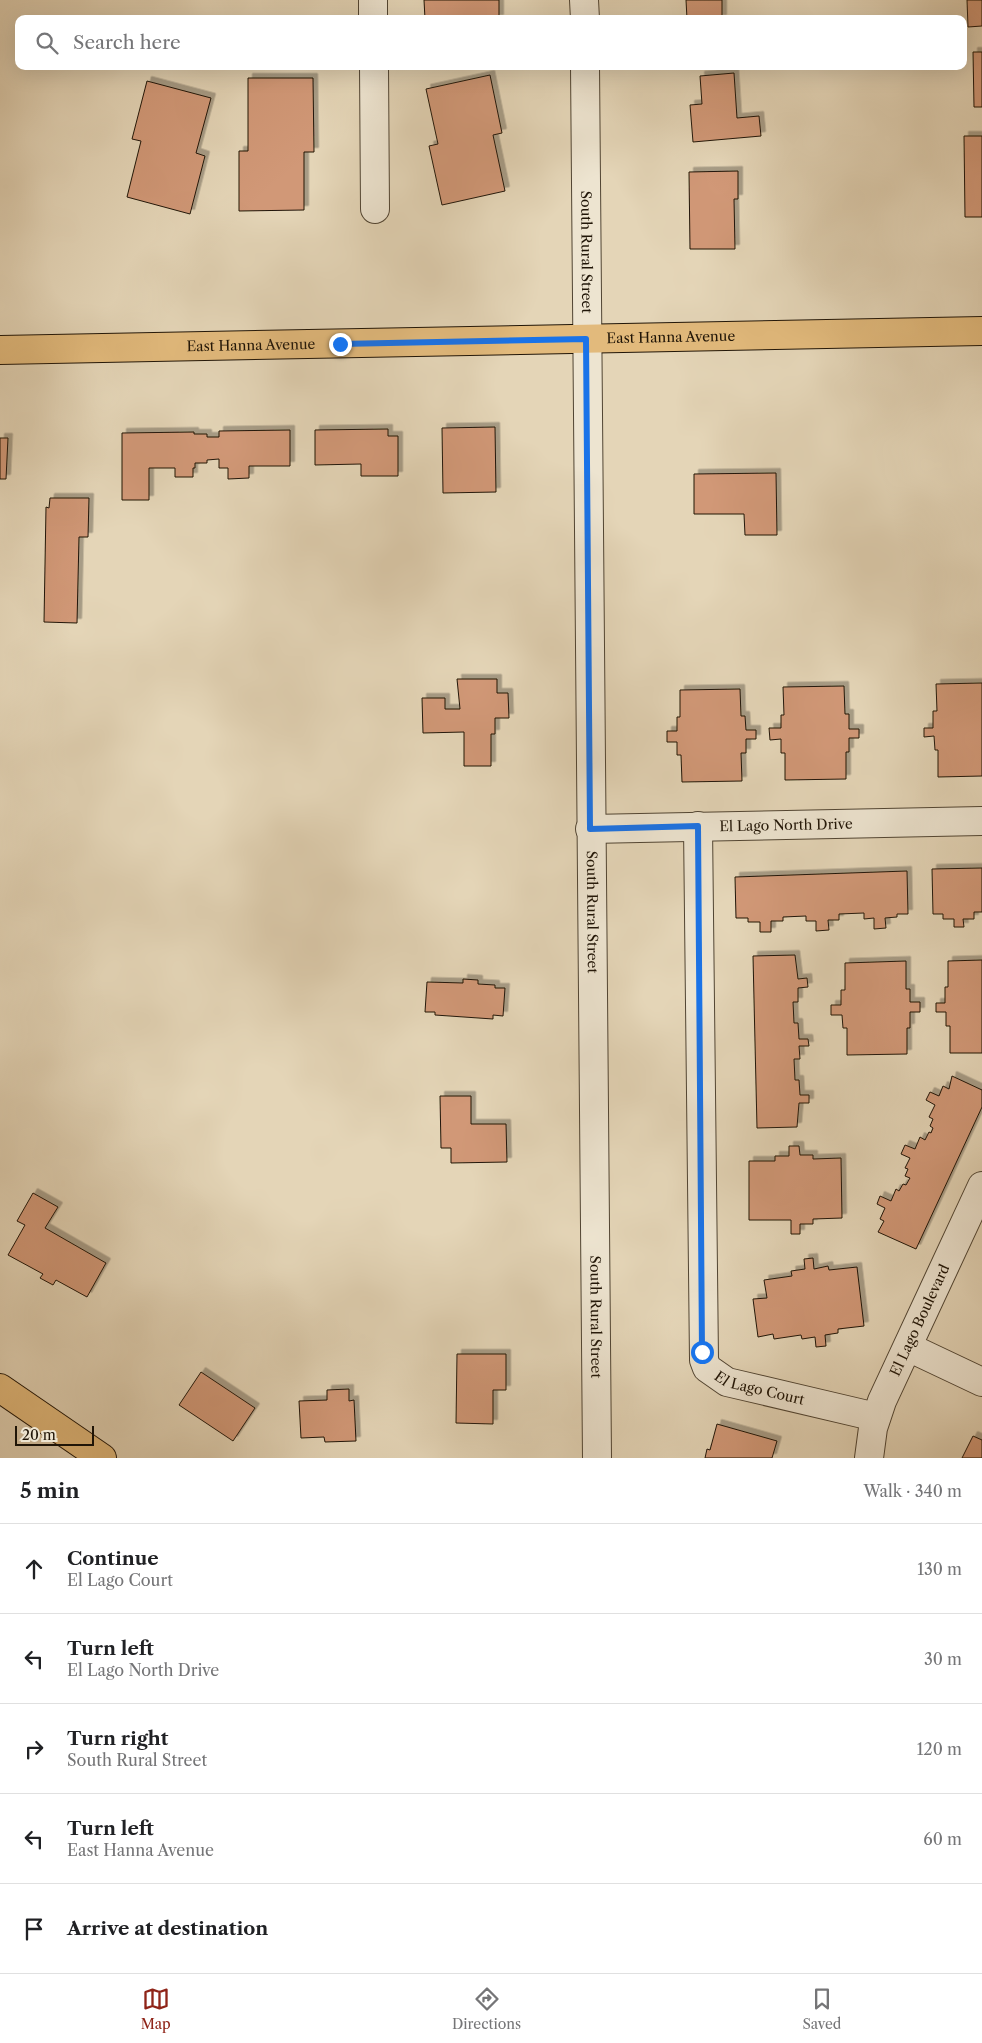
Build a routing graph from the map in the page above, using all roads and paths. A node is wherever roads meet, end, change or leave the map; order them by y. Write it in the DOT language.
graph roads {
  1 [pos="373,0"];
  2 [pos="584,0"];
  3 [pos="373,15"];
  4 [pos="584,15"];
  5 [pos="374,70"];
  6 [pos="585,70"];
  7 [pos="376,209"];
  8 [pos="982,331"];
  9 [pos="586,339"];
  10 [pos="0,350"];
  11 [pos="982,821"];
  12 [pos="698,826"];
  13 [pos="590,829"];
  14 [pos="982,1186"];
  15 [pos="908,1346"];
  16 [pos="982,1382"];
  17 [pos="0,1388"];
  18 [pos="876,1417"];
  19 [pos="102,1458"];
  20 [pos="597,1458"];
  21 [pos="869,1458"];
  1 -- 3 [label="street"];
  2 -- 4 [label="street"];
  5 -- 7 [label="street"];
  6 -- 9 [label="street, South Rural Street"];
  8 -- 9 [label="main road, East Hanna Avenue"];
  9 -- 10 [label="main road, East Hanna Avenue"];
  9 -- 13 [label="street, South Rural Street"];
  11 -- 12 [label="street, El Lago North Drive"];
  12 -- 13 [label="street, El Lago North Drive"];
  12 -- 18 [label="street, El Lago Court"];
  13 -- 20 [label="street, South Rural Street"];
  14 -- 15 [label="street, El Lago Boulevard"];
  15 -- 16 [label="street"];
  15 -- 18 [label="street, El Lago Boulevard"];
  17 -- 19 [label="main road"];
  18 -- 21 [label="street, El Lago Boulevard"];
}
